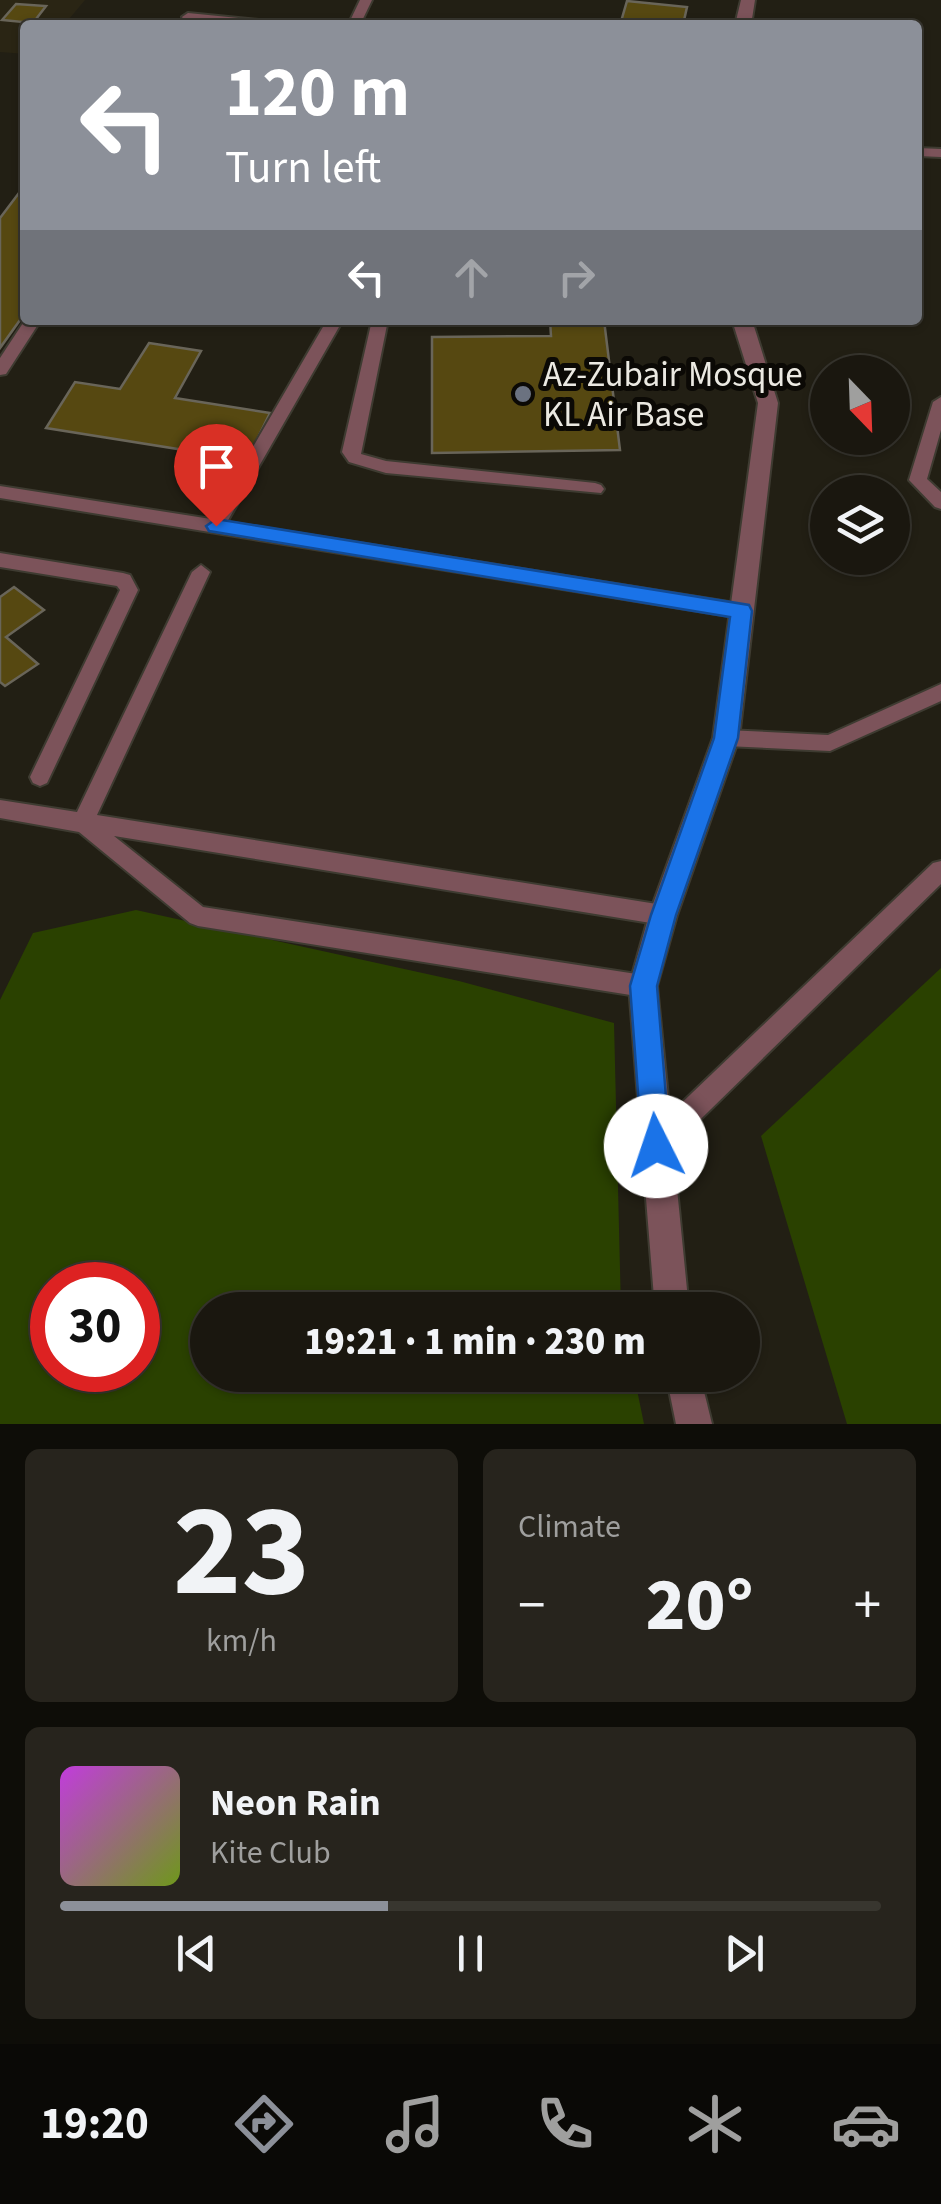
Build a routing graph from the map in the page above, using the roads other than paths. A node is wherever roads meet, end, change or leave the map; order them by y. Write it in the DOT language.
graph roads {
  1 [pos="188,17"];
  2 [pos="218,20"];
  3 [pos="30,325"];
  4 [pos="332,325"];
  5 [pos="379,325"];
  6 [pos="744,325"];
  7 [pos="0,370"];
  8 [pos="941,402"];
  9 [pos="595,489"];
  10 [pos="0,492"];
  11 [pos="941,503"];
  12 [pos="216,526"];
  13 [pos="0,560"];
  14 [pos="201,572"];
  15 [pos="742,611"];
  16 [pos="941,692"];
  17 [pos="726,738"];
  18 [pos="40,777"];
  19 [pos="0,809"];
  20 [pos="82,824"];
  21 [pos="941,870"];
  22 [pos="664,915"];
  23 [pos="644,986"];
  24 [pos="656,1146"];
  25 [pos="670,1292"];
  26 [pos="687,1392"];
  27 [pos="694,1424"];
  1 -- 2 [label="lane"];
  3 -- 7 [label="lane"];
  4 -- 12 [label="lane"];
  5 -- 9 [label="lane"];
  6 -- 15 [label="street"];
  8 -- 11 [label="lane"];
  10 -- 12 [label="lane"];
  12 -- 15 [label="lane"];
  13 -- 18 [label="lane"];
  14 -- 20 [label="lane"];
  15 -- 17 [label="street"];
  16 -- 17 [label="lane"];
  17 -- 22 [label="street"];
  19 -- 20 [label="lane"];
  20 -- 22 [label="lane"];
  20 -- 23 [label="lane"];
  21 -- 24 [label="lane"];
  22 -- 23 [label="street"];
  23 -- 24 [label="street"];
  24 -- 25 [label="street"];
  26 -- 27 [label="street"];
}
